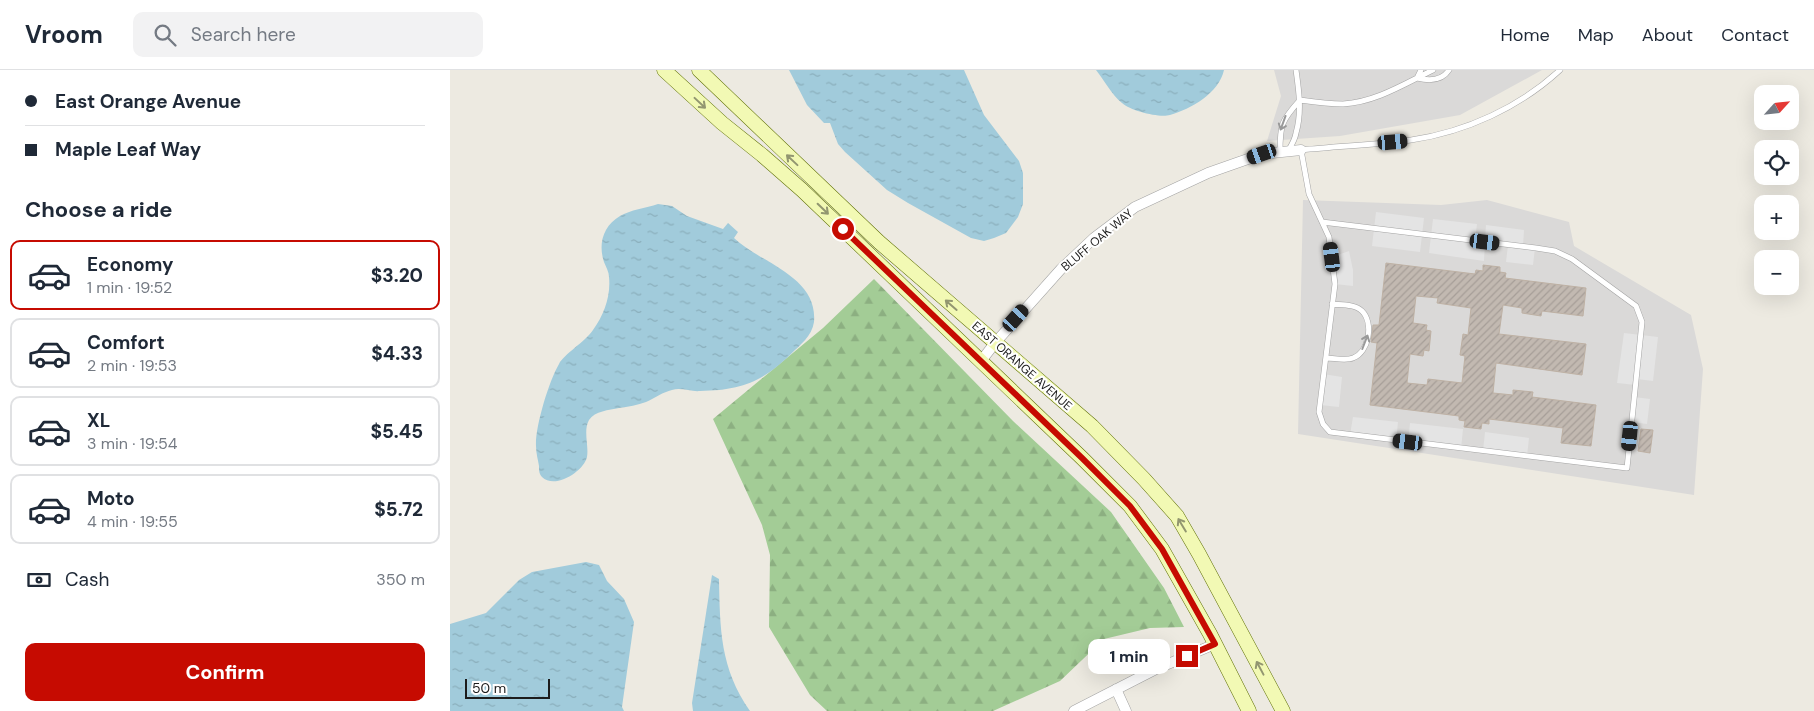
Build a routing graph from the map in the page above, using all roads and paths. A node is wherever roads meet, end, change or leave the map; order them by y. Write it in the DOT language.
graph roads {
  1 [pos="664,70"];
  2 [pos="699,70"];
  3 [pos="1296,70"];
  4 [pos="1421,70"];
  5 [pos="1433,70"];
  6 [pos="1449,70"];
  7 [pos="1560,70"];
  8 [pos="1417,78"];
  9 [pos="1300,100"];
  10 [pos="1301,150"];
  11 [pos="1284,152"];
  12 [pos="1322,222"];
  13 [pos="1332,304"];
  14 [pos="995,343"];
  15 [pos="1326,358"];
  16 [pos="981,361"];
  17 [pos="1215,644"];
  18 [pos="1116,689"];
  19 [pos="1074,711"];
  20 [pos="1126,711"];
  21 [pos="1249,711"];
  22 [pos="1283,711"];
  1 -- 16 [label="street, EAST ORANGE AVENUE, one-way"];
  14 -- 2 [label="street, EAST ORANGE AVENUE, one-way"];
  3 -- 9 [label="lane"];
  4 -- 8 [label="lane"];
  5 -- 8 [label="lane"];
  6 -- 8 [label="lane"];
  7 -- 10 [label="lane"];
  8 -- 9 [label="lane"];
  9 -- 11 [label="lane"];
  9 -- 11 [label="lane, one-way"];
  10 -- 11 [label="street, BLUFF OAK WAY"];
  10 -- 12 [label="lane"];
  11 -- 14 [label="street, BLUFF OAK WAY"];
  12 -- 13 [label="lane"];
  12 -- 15 [label="lane"];
  13 -- 15 [label="lane"];
  15 -- 13 [label="lane, one-way"];
  14 -- 16 [label="street, BLUFF OAK WAY"];
  22 -- 14 [label="street, EAST ORANGE AVENUE, one-way"];
  16 -- 17 [label="street, EAST ORANGE AVENUE"];
  17 -- 18 [label="street"];
  17 -- 21 [label="street, EAST ORANGE AVENUE"];
  18 -- 19 [label="street"];
  18 -- 20 [label="street"];
}
